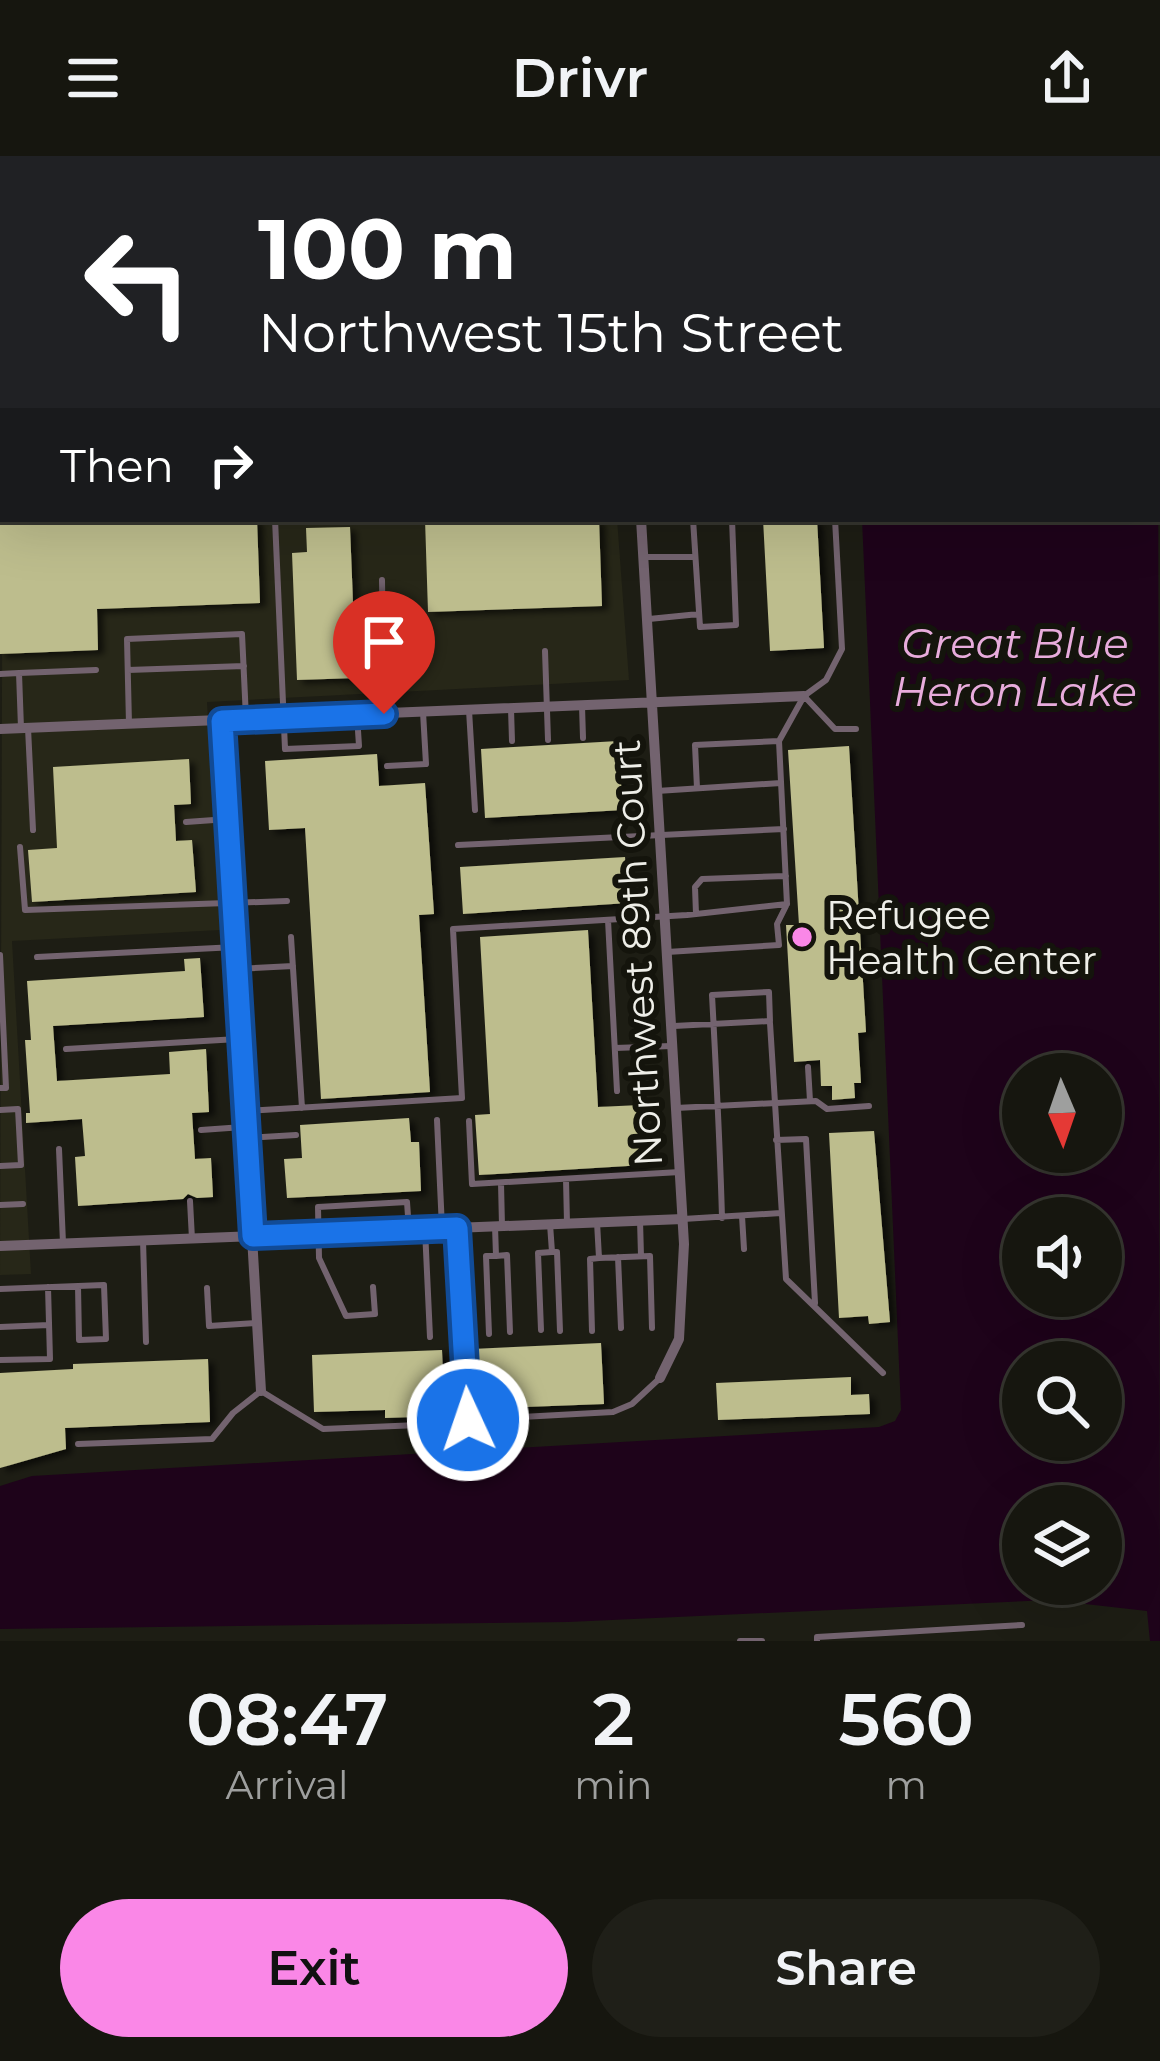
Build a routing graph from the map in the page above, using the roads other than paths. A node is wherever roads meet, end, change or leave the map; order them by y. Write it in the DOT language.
graph roads {
  1 [pos="275,522"];
  2 [pos="641,522"];
  3 [pos="693,522"];
  4 [pos="731,522"];
  5 [pos="835,522"];
  6 [pos="643,557"];
  7 [pos="695,557"];
  8 [pos="382,580"];
  9 [pos="699,614"];
  10 [pos="647,619"];
  11 [pos="545,651"];
  12 [pos="244,666"];
  13 [pos="96,670"];
  14 [pos="128,670"];
  15 [pos="19,673"];
  16 [pos="0,674"];
  17 [pos="804,696"];
  18 [pos="652,703"];
  19 [pos="582,706"];
  20 [pos="547,707"];
  21 [pos="511,709"];
  22 [pos="469,710"];
  23 [pos="423,712"];
  24 [pos="384,714"];
  25 [pos="357,715"];
  26 [pos="284,718"];
  27 [pos="246,720"];
  28 [pos="222,721"];
  29 [pos="128,724"];
  30 [pos="25,728"];
  31 [pos="0,729"];
  32 [pos="856,729"];
  33 [pos="583,738"];
  34 [pos="548,740"];
  35 [pos="512,741"];
  36 [pos="779,741"];
  37 [pos="387,766"];
  38 [pos="782,783"];
  39 [pos="698,788"];
  40 [pos="657,791"];
  41 [pos="475,809"];
  42 [pos="228,819"];
  43 [pos="186,822"];
  44 [pos="784,829"];
  45 [pos="33,830"];
  46 [pos="660,835"];
  47 [pos="458,845"];
  48 [pos="20,848"];
  49 [pos="786,876"];
  50 [pos="287,901"];
  51 [pos="233,903"];
  52 [pos="787,904"];
  53 [pos="696,914"];
  54 [pos="665,916"];
  55 [pos="608,920"];
  56 [pos="291,937"];
  57 [pos="236,947"];
  58 [pos="667,952"];
  59 [pos="0,955"];
  60 [pos="37,957"];
  61 [pos="293,966"];
  62 [pos="237,969"];
  63 [pos="1,993"];
  64 [pos="770,1021"];
  65 [pos="714,1024"];
  66 [pos="671,1027"];
  67 [pos="242,1039"];
  68 [pos="673,1046"];
  69 [pos="615,1048"];
  70 [pos="66,1049"];
  71 [pos="808,1066"];
  72 [pos="0,1088"];
  73 [pos="617,1091"];
  74 [pos="810,1101"];
  75 [pos="774,1103"];
  76 [pos="718,1106"];
  77 [pos="868,1106"];
  78 [pos="302,1108"];
  79 [pos="676,1108"];
  80 [pos="0,1109"];
  81 [pos="246,1111"];
  82 [pos="437,1120"];
  83 [pos="469,1121"];
  84 [pos="201,1130"];
  85 [pos="247,1132"];
  86 [pos="296,1136"];
  87 [pos="776,1140"];
  88 [pos="58,1149"];
  89 [pos="0,1166"];
  90 [pos="680,1172"];
  91 [pos="566,1180"];
  92 [pos="501,1183"];
  93 [pos="190,1201"];
  94 [pos="23,1204"];
  95 [pos="0,1205"];
  96 [pos="783,1213"];
  97 [pos="742,1216"];
  98 [pos="722,1218"];
  99 [pos="682,1219"];
  100 [pos="640,1220"];
  101 [pos="598,1222"];
  102 [pos="567,1223"];
  103 [pos="550,1224"];
  104 [pos="498,1226"];
  105 [pos="442,1228"];
  106 [pos="457,1228"];
  107 [pos="425,1229"];
  108 [pos="409,1230"];
  109 [pos="318,1233"];
  110 [pos="253,1236"];
  111 [pos="192,1239"];
  112 [pos="143,1240"];
  113 [pos="63,1244"];
  114 [pos="0,1246"];
  115 [pos="744,1249"];
  116 [pos="552,1252"];
  117 [pos="496,1256"];
  118 [pos="641,1256"];
  119 [pos="618,1257"];
  120 [pos="599,1258"];
  121 [pos="78,1286"];
  122 [pos="48,1287"];
  123 [pos="373,1287"];
  124 [pos="0,1288"];
  125 [pos="207,1288"];
  126 [pos="815,1307"];
  127 [pos="257,1323"];
  128 [pos="49,1325"];
  129 [pos="0,1327"];
  130 [pos="621,1328"];
  131 [pos="652,1328"];
  132 [pos="541,1330"];
  133 [pos="560,1330"];
  134 [pos="592,1331"];
  135 [pos="510,1332"];
  136 [pos="489,1334"];
  137 [pos="430,1337"];
  138 [pos="146,1342"];
  139 [pos="0,1360"];
  140 [pos="884,1373"];
  141 [pos="660,1378"];
  142 [pos="261,1391"];
  143 [pos="443,1424"];
  144 [pos="77,1444"];
  145 [pos="1022,1625"];
  146 [pos="740,1641"];
  147 [pos="762,1641"];
  148 [pos="817,1641"];
  1 -- 26 [label="lane"];
  2 -- 6 [label="street, Northwest 89th Court"];
  3 -- 7 [label="lane"];
  4 -- 9 [label="lane"];
  5 -- 17 [label="lane"];
  6 -- 7 [label="lane"];
  6 -- 10 [label="street, Northwest 89th Court"];
  7 -- 9 [label="lane"];
  8 -- 24 [label="lane"];
  9 -- 10 [label="lane"];
  10 -- 18 [label="street, Northwest 89th Court"];
  11 -- 20 [label="lane"];
  12 -- 14 [label="lane"];
  12 -- 14 [label="lane"];
  12 -- 27 [label="lane"];
  13 -- 15 [label="lane"];
  14 -- 29 [label="lane"];
  15 -- 16 [label="lane"];
  15 -- 30 [label="lane"];
  17 -- 18 [label="street"];
  17 -- 32 [label="lane"];
  17 -- 36 [label="lane"];
  18 -- 19 [label="street"];
  18 -- 40 [label="street, Northwest 89th Court"];
  19 -- 20 [label="street"];
  19 -- 33 [label="lane"];
  20 -- 21 [label="street"];
  20 -- 34 [label="lane"];
  21 -- 22 [label="street"];
  21 -- 35 [label="lane"];
  22 -- 23 [label="street"];
  22 -- 41 [label="lane"];
  23 -- 24 [label="street"];
  23 -- 37 [label="lane"];
  24 -- 25 [label="street"];
  25 -- 26 [label="street"];
  25 -- 26 [label="lane"];
  26 -- 27 [label="street"];
  27 -- 28 [label="street"];
  28 -- 29 [label="street"];
  28 -- 42 [label="street"];
  29 -- 30 [label="street"];
  30 -- 31 [label="street"];
  30 -- 45 [label="lane"];
  36 -- 38 [label="lane"];
  36 -- 39 [label="lane"];
  38 -- 39 [label="lane"];
  38 -- 44 [label="lane"];
  39 -- 40 [label="lane"];
  40 -- 46 [label="street, Northwest 89th Court"];
  42 -- 43 [label="lane"];
  42 -- 51 [label="street"];
  44 -- 46 [label="lane"];
  44 -- 49 [label="lane"];
  46 -- 47 [label="lane"];
  46 -- 54 [label="street, Northwest 89th Court"];
  48 -- 51 [label="lane"];
  49 -- 52 [label="lane"];
  49 -- 53 [label="lane"];
  50 -- 51 [label="lane"];
  51 -- 57 [label="street"];
  52 -- 53 [label="lane"];
  52 -- 58 [label="lane"];
  53 -- 54 [label="lane"];
  54 -- 55 [label="lane"];
  54 -- 58 [label="street, Northwest 89th Court"];
  55 -- 69 [label="lane"];
  55 -- 78 [label="lane"];
  56 -- 61 [label="lane"];
  57 -- 60 [label="lane"];
  57 -- 62 [label="street"];
  58 -- 66 [label="street, Northwest 89th Court"];
  59 -- 63 [label="lane"];
  61 -- 62 [label="lane"];
  61 -- 78 [label="lane"];
  62 -- 67 [label="street"];
  63 -- 72 [label="lane"];
  64 -- 65 [label="lane"];
  64 -- 65 [label="lane"];
  64 -- 75 [label="lane"];
  65 -- 66 [label="lane"];
  65 -- 76 [label="lane"];
  66 -- 68 [label="street, Northwest 89th Court"];
  67 -- 70 [label="lane"];
  67 -- 81 [label="street"];
  68 -- 69 [label="lane"];
  68 -- 79 [label="street, Northwest 89th Court"];
  69 -- 73 [label="lane"];
  71 -- 74 [label="lane"];
  74 -- 75 [label="lane"];
  74 -- 77 [label="lane"];
  75 -- 76 [label="lane"];
  75 -- 87 [label="lane"];
  76 -- 79 [label="lane"];
  76 -- 98 [label="lane"];
  78 -- 81 [label="lane"];
  79 -- 90 [label="street, Northwest 89th Court"];
  80 -- 89 [label="lane"];
  81 -- 85 [label="street"];
  82 -- 105 [label="lane"];
  83 -- 92 [label="lane"];
  84 -- 85 [label="lane"];
  85 -- 86 [label="lane"];
  85 -- 110 [label="street"];
  87 -- 96 [label="lane"];
  87 -- 126 [label="lane"];
  88 -- 113 [label="lane"];
  90 -- 91 [label="lane"];
  90 -- 99 [label="street, Northwest 89th Court"];
  91 -- 92 [label="lane"];
  91 -- 102 [label="lane"];
  92 -- 104 [label="lane"];
  93 -- 111 [label="lane"];
  94 -- 95 [label="lane"];
  96 -- 97 [label="lane"];
  96 -- 126 [label="lane"];
  97 -- 98 [label="lane"];
  97 -- 115 [label="lane"];
  98 -- 99 [label="lane"];
  99 -- 100 [label="street"];
  99 -- 141 [label="street, Northwest 89th Court"];
  100 -- 101 [label="street"];
  100 -- 118 [label="lane"];
  101 -- 102 [label="street"];
  101 -- 120 [label="lane"];
  102 -- 103 [label="street"];
  103 -- 104 [label="street"];
  103 -- 116 [label="lane"];
  104 -- 106 [label="street"];
  104 -- 117 [label="lane"];
  105 -- 106 [label="street"];
  105 -- 107 [label="street"];
  106 -- 141 [label="lane"];
  107 -- 108 [label="street"];
  107 -- 137 [label="lane"];
  108 -- 109 [label="street"];
  108 -- 109 [label="lane"];
  109 -- 110 [label="street"];
  109 -- 123 [label="lane"];
  110 -- 111 [label="street"];
  110 -- 127 [label="street"];
  111 -- 112 [label="street"];
  112 -- 113 [label="street"];
  112 -- 138 [label="lane"];
  113 -- 114 [label="street"];
  116 -- 132 [label="lane"];
  116 -- 133 [label="lane"];
  117 -- 135 [label="lane"];
  117 -- 136 [label="lane"];
  118 -- 119 [label="lane"];
  118 -- 131 [label="lane"];
  119 -- 120 [label="lane"];
  119 -- 130 [label="lane"];
  120 -- 134 [label="lane"];
  121 -- 121 [label="lane"];
  121 -- 122 [label="lane"];
  122 -- 124 [label="lane"];
  122 -- 128 [label="lane"];
  125 -- 127 [label="lane"];
  126 -- 140 [label="lane"];
  127 -- 142 [label="street"];
  128 -- 129 [label="lane"];
  128 -- 139 [label="lane"];
  142 -- 143 [label="lane"];
  142 -- 144 [label="lane"];
  145 -- 148 [label="lane"];
  146 -- 147 [label="lane"];
}
